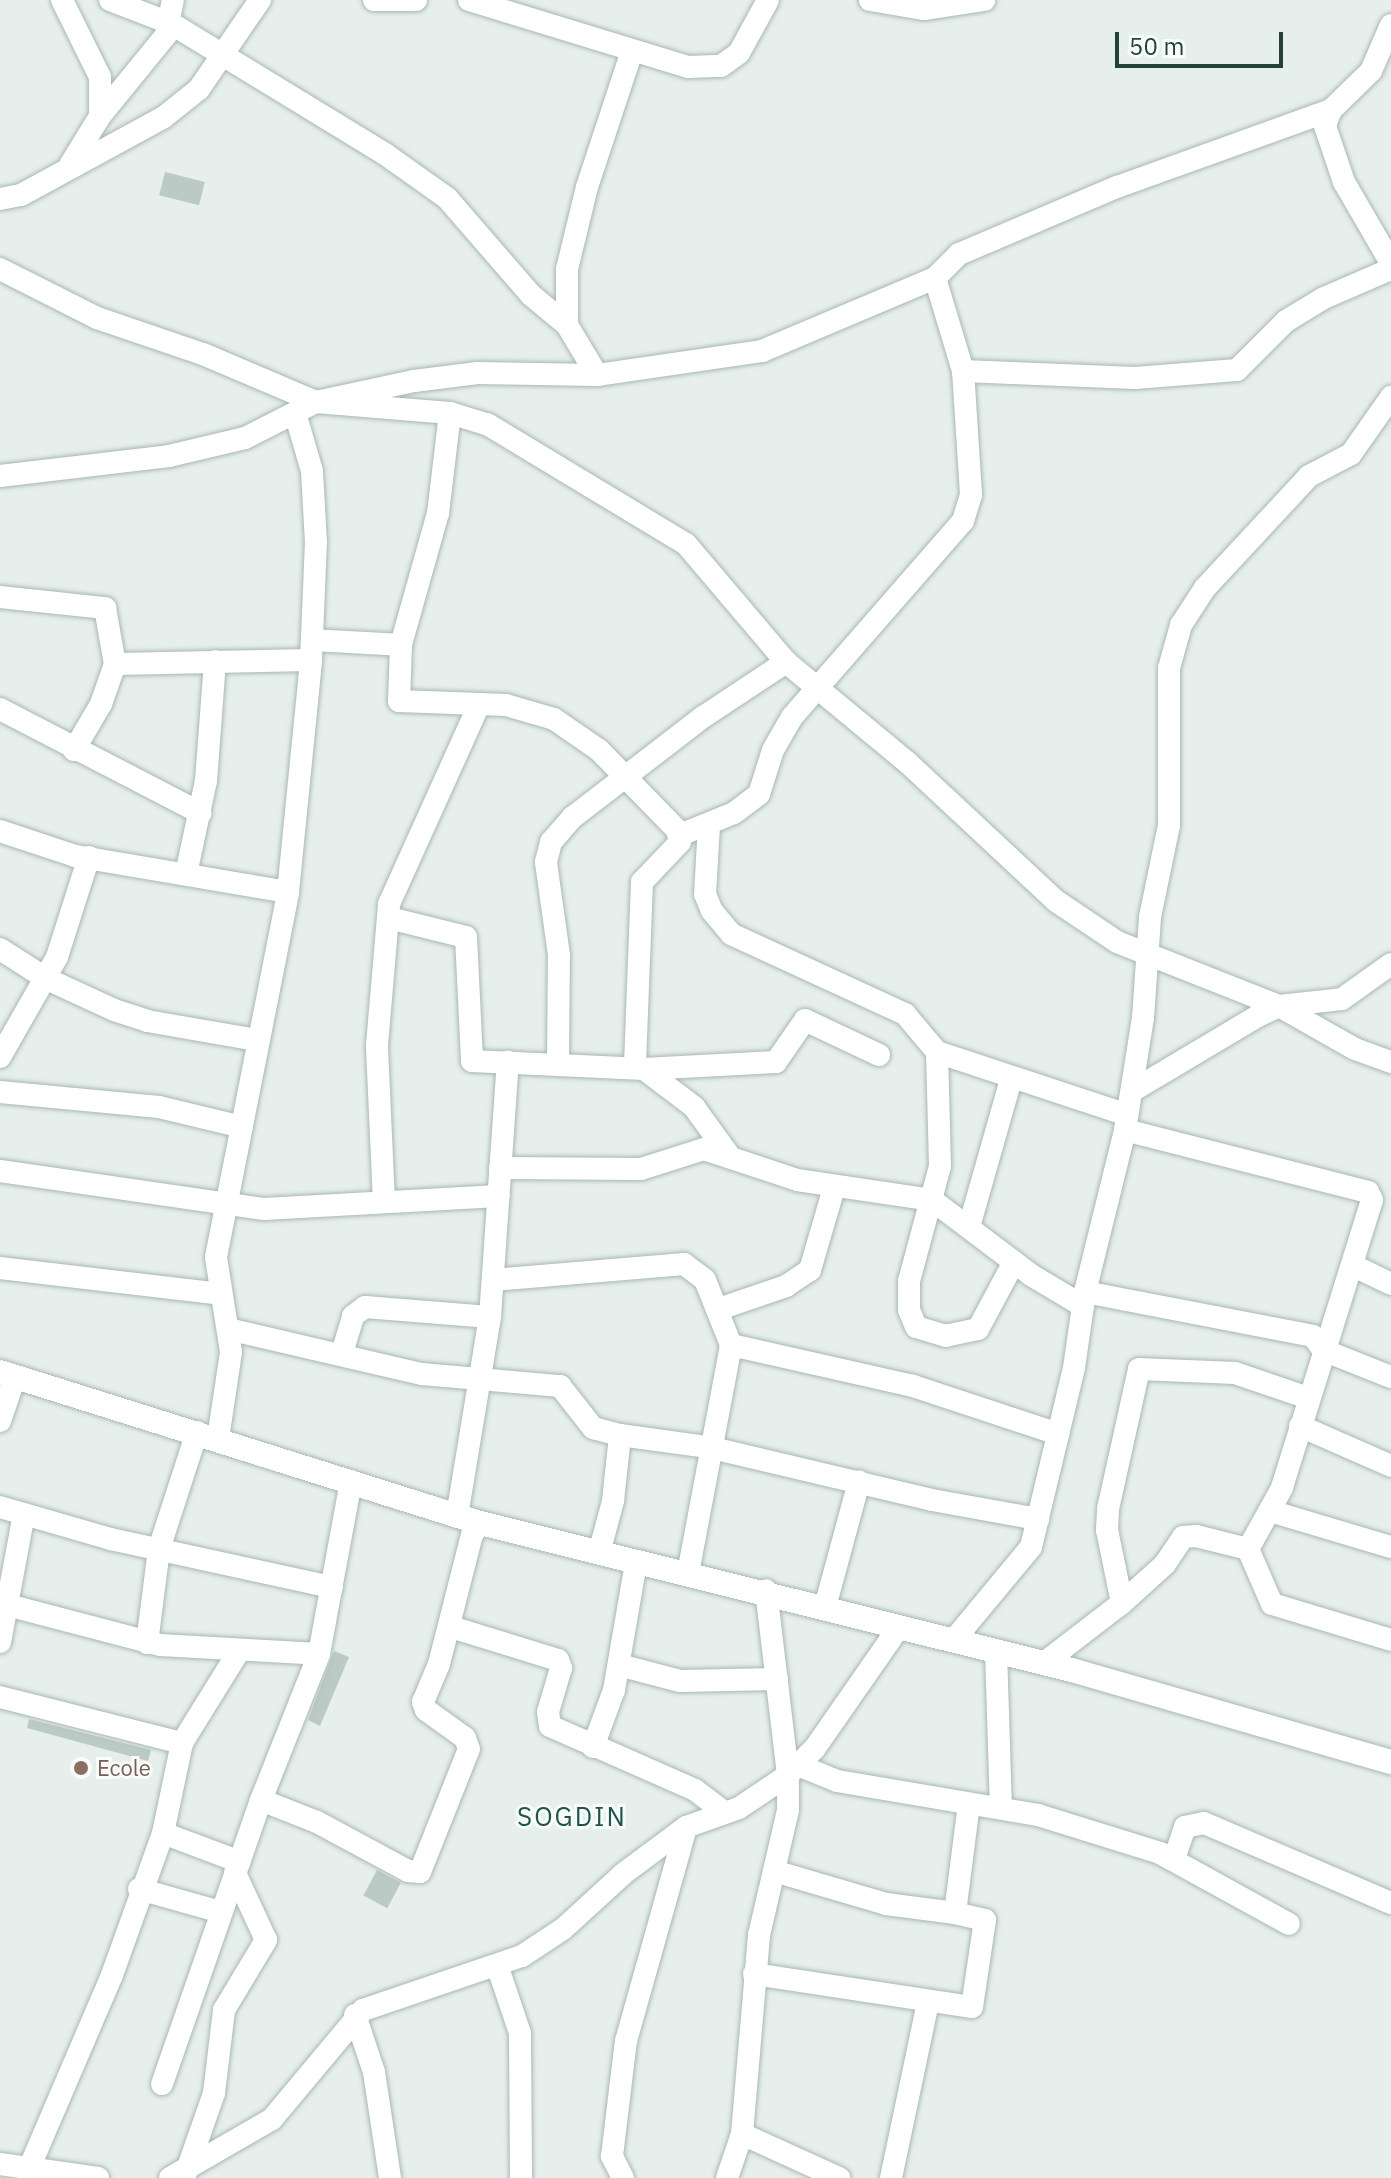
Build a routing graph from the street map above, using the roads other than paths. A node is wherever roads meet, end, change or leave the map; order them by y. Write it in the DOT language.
graph roads {
  1 [pos="62,0"];
  2 [pos="110,0"];
  3 [pos="173,0"];
  4 [pos="260,0"];
  5 [pos="374,0"];
  6 [pos="416,0"];
  7 [pos="469,0"];
  8 [pos="768,0"];
  9 [pos="870,0"];
  10 [pos="984,0"];
  11 [pos="172,24"];
  12 [pos="1391,25"];
  13 [pos="632,51"];
  14 [pos="1391,56"];
  15 [pos="224,57"];
  16 [pos="1371,71"];
  17 [pos="1331,110"];
  18 [pos="100,116"];
  19 [pos="68,168"];
  20 [pos="10,197"];
  21 [pos="0,217"];
  22 [pos="1391,266"];
  23 [pos="0,269"];
  24 [pos="935,278"];
  25 [pos="567,325"];
  26 [pos="963,371"];
  27 [pos="597,375"];
  28 [pos="1391,397"];
  29 [pos="316,402"];
  30 [pos="295,413"];
  31 [pos="450,413"];
  32 [pos="0,476"];
  33 [pos="0,597"];
  34 [pos="401,645"];
  35 [pos="311,650"];
  36 [pos="215,661"];
  37 [pos="786,662"];
  38 [pos="115,664"];
  39 [pos="817,688"];
  40 [pos="479,705"];
  41 [pos="0,709"];
  42 [pos="74,750"];
  43 [pos="629,777"];
  44 [pos="201,813"];
  45 [pos="709,825"];
  46 [pos="0,831"];
  47 [pos="680,835"];
  48 [pos="89,857"];
  49 [pos="186,874"];
  50 [pos="288,892"];
  51 [pos="389,918"];
  52 [pos="0,949"];
  53 [pos="1147,954"];
  54 [pos="1391,964"];
  55 [pos="47,979"];
  56 [pos="1279,1006"];
  57 [pos="257,1040"];
  58 [pos="937,1052"];
  59 [pos="879,1055"];
  60 [pos="0,1057"];
  61 [pos="508,1062"];
  62 [pos="558,1062"];
  63 [pos="1391,1062"];
  64 [pos="640,1068"];
  65 [pos="1011,1080"];
  66 [pos="1132,1091"];
  67 [pos="0,1092"];
  68 [pos="1126,1123"];
  69 [pos="242,1127"];
  70 [pos="728,1154"];
  71 [pos="500,1168"];
  72 [pos="0,1171"];
  73 [pos="834,1188"];
  74 [pos="499,1196"];
  75 [pos="932,1200"];
  76 [pos="384,1202"];
  77 [pos="228,1205"];
  78 [pos="969,1227"];
  79 [pos="1014,1262"];
  80 [pos="1354,1266"];
  81 [pos="0,1268"];
  82 [pos="493,1280"];
  83 [pos="1391,1284"];
  84 [pos="220,1294"];
  85 [pos="1084,1299"];
  86 [pos="719,1309"];
  87 [pos="490,1317"];
  88 [pos="228,1329"];
  89 [pos="731,1345"];
  90 [pos="1323,1350"];
  91 [pos="342,1353"];
  92 [pos="7,1374"];
  93 [pos="482,1377"];
  94 [pos="1391,1377"];
  95 [pos="1308,1398"];
  96 [pos="0,1421"];
  97 [pos="1300,1426"];
  98 [pos="1058,1434"];
  99 [pos="620,1435"];
  100 [pos="208,1436"];
  101 [pos="708,1447"];
  102 [pos="1391,1466"];
  103 [pos="351,1481"];
  104 [pos="859,1482"];
  105 [pos="0,1507"];
  106 [pos="1270,1511"];
  107 [pos="24,1514"];
  108 [pos="468,1519"];
  109 [pos="1038,1519"];
  110 [pos="1391,1547"];
  111 [pos="159,1549"];
  112 [pos="1248,1549"];
  113 [pos="599,1553"];
  114 [pos="636,1562"];
  115 [pos="688,1573"];
  116 [pos="332,1587"];
  117 [pos="766,1590"];
  118 [pos="1122,1603"];
  119 [pos="4,1604"];
  120 [pos="825,1607"];
  121 [pos="451,1627"];
  122 [pos="899,1627"];
  123 [pos="1391,1640"];
  124 [pos="953,1641"];
  125 [pos="0,1642"];
  126 [pos="147,1643"];
  127 [pos="239,1651"];
  128 [pos="996,1651"];
  129 [pos="319,1654"];
  130 [pos="1044,1663"];
  131 [pos="619,1665"];
  132 [pos="777,1679"];
  133 [pos="0,1697"];
  134 [pos="182,1743"];
  135 [pos="593,1747"];
  136 [pos="1391,1762"];
  137 [pos="793,1770"];
  138 [pos="261,1800"];
  139 [pos="969,1804"];
  140 [pos="1001,1807"];
  141 [pos="724,1812"];
  142 [pos="686,1827"];
  143 [pos="163,1833"];
  144 [pos="1174,1859"];
  145 [pos="238,1868"];
  146 [pos="774,1871"];
  147 [pos="139,1889"];
  148 [pos="1391,1903"];
  149 [pos="221,1912"];
  150 [pos="955,1913"];
  151 [pos="1289,1924"];
  152 [pos="497,1965"];
  153 [pos="754,1974"];
  154 [pos="928,2003"];
  155 [pos="355,2015"];
  156 [pos="162,2084"];
  157 [pos="742,2134"];
  158 [pos="0,2164"];
  159 [pos="28,2171"];
  160 [pos="178,2175"];
  161 [pos="98,2178"];
  162 [pos="390,2178"];
  163 [pos="521,2178"];
  164 [pos="623,2178"];
  165 [pos="727,2178"];
  166 [pos="839,2178"];
  167 [pos="891,2178"];
  1 -- 18 [label="street"];
  2 -- 11 [label="street"];
  3 -- 11 [label="street"];
  4 -- 15 [label="street"];
  5 -- 6 [label="street"];
  7 -- 13 [label="street"];
  8 -- 13 [label="street"];
  9 -- 10 [label="street"];
  11 -- 15 [label="street"];
  11 -- 18 [label="street"];
  12 -- 16 [label="street"];
  13 -- 25 [label="street"];
  14 -- 16 [label="street"];
  15 -- 19 [label="street"];
  15 -- 25 [label="street"];
  16 -- 17 [label="street"];
  17 -- 22 [label="street"];
  17 -- 24 [label="street"];
  18 -- 19 [label="street"];
  19 -- 20 [label="street"];
  20 -- 21 [label="street"];
  22 -- 26 [label="street"];
  23 -- 29 [label="street"];
  24 -- 26 [label="street"];
  24 -- 27 [label="street"];
  25 -- 27 [label="street"];
  26 -- 39 [label="street"];
  27 -- 29 [label="street"];
  28 -- 53 [label="street"];
  29 -- 30 [label="street"];
  29 -- 31 [label="street"];
  30 -- 32 [label="street"];
  30 -- 35 [label="street"];
  31 -- 34 [label="street"];
  31 -- 37 [label="street"];
  33 -- 38 [label="street"];
  34 -- 35 [label="street"];
  34 -- 40 [label="street"];
  35 -- 36 [label="street"];
  35 -- 50 [label="street"];
  36 -- 38 [label="street"];
  36 -- 44 [label="street"];
  37 -- 39 [label="street"];
  37 -- 43 [label="street"];
  38 -- 42 [label="street"];
  39 -- 45 [label="street"];
  39 -- 53 [label="street"];
  40 -- 43 [label="street"];
  40 -- 51 [label="street"];
  41 -- 42 [label="street"];
  42 -- 44 [label="street"];
  43 -- 47 [label="street"];
  43 -- 62 [label="street"];
  44 -- 49 [label="street"];
  45 -- 47 [label="street"];
  45 -- 58 [label="street"];
  46 -- 48 [label="street"];
  47 -- 64 [label="street"];
  48 -- 49 [label="street"];
  48 -- 55 [label="street"];
  49 -- 50 [label="street"];
  50 -- 57 [label="street"];
  51 -- 61 [label="street"];
  51 -- 76 [label="street"];
  52 -- 55 [label="street"];
  53 -- 56 [label="street"];
  53 -- 66 [label="street"];
  54 -- 56 [label="street"];
  55 -- 57 [label="street"];
  55 -- 60 [label="street"];
  56 -- 63 [label="street"];
  56 -- 66 [label="street"];
  57 -- 69 [label="street"];
  58 -- 65 [label="street"];
  58 -- 75 [label="street"];
  59 -- 64 [label="street"];
  61 -- 62 [label="street"];
  61 -- 71 [label="street"];
  62 -- 64 [label="street"];
  64 -- 70 [label="street"];
  65 -- 68 [label="street"];
  65 -- 78 [label="street"];
  66 -- 68 [label="street"];
  67 -- 69 [label="street"];
  68 -- 80 [label="street"];
  68 -- 85 [label="street"];
  69 -- 77 [label="street"];
  70 -- 71 [label="street"];
  70 -- 73 [label="street"];
  71 -- 74 [label="street"];
  72 -- 77 [label="street"];
  73 -- 75 [label="street"];
  73 -- 86 [label="street"];
  74 -- 76 [label="street"];
  74 -- 82 [label="street"];
  75 -- 78 [label="street"];
  75 -- 79 [label="street"];
  76 -- 77 [label="street"];
  77 -- 84 [label="street"];
  78 -- 79 [label="street"];
  79 -- 85 [label="street"];
  80 -- 83 [label="street"];
  80 -- 90 [label="street"];
  81 -- 84 [label="street"];
  82 -- 86 [label="street"];
  82 -- 87 [label="street"];
  84 -- 88 [label="street"];
  85 -- 90 [label="street"];
  85 -- 98 [label="street"];
  86 -- 89 [label="street"];
  87 -- 91 [label="street"];
  87 -- 93 [label="street"];
  88 -- 91 [label="street"];
  88 -- 100 [label="street"];
  89 -- 98 [label="street"];
  89 -- 101 [label="street"];
  90 -- 94 [label="street"];
  90 -- 95 [label="street"];
  91 -- 93 [label="street"];
  92 -- 96 [label="street"];
  92 -- 100 [label="street"];
  93 -- 99 [label="street"];
  93 -- 108 [label="street"];
  95 -- 97 [label="street"];
  95 -- 118 [label="street"];
  97 -- 102 [label="street"];
  97 -- 106 [label="street"];
  98 -- 109 [label="street"];
  99 -- 101 [label="street"];
  99 -- 113 [label="street"];
  100 -- 103 [label="street"];
  100 -- 111 [label="street"];
  101 -- 104 [label="street"];
  101 -- 115 [label="street"];
  103 -- 108 [label="street"];
  103 -- 116 [label="street"];
  104 -- 109 [label="street"];
  104 -- 120 [label="street"];
  105 -- 107 [label="street"];
  106 -- 110 [label="street"];
  106 -- 112 [label="street"];
  107 -- 111 [label="street"];
  107 -- 119 [label="street"];
  108 -- 113 [label="street"];
  108 -- 121 [label="street"];
  109 -- 124 [label="street"];
  111 -- 116 [label="street"];
  111 -- 126 [label="street"];
  112 -- 118 [label="street"];
  112 -- 123 [label="street"];
  113 -- 114 [label="street"];
  114 -- 115 [label="street"];
  114 -- 131 [label="street"];
  115 -- 117 [label="street"];
  116 -- 129 [label="street"];
  117 -- 120 [label="street"];
  117 -- 132 [label="street"];
  118 -- 130 [label="street"];
  119 -- 125 [label="street"];
  119 -- 126 [label="street"];
  120 -- 122 [label="street"];
  121 -- 135 [label="street"];
  121 -- 138 [label="street"];
  122 -- 124 [label="street"];
  122 -- 137 [label="street"];
  124 -- 128 [label="street"];
  126 -- 127 [label="street"];
  127 -- 129 [label="street"];
  127 -- 134 [label="street"];
  128 -- 130 [label="street"];
  128 -- 140 [label="street"];
  129 -- 138 [label="street"];
  130 -- 136 [label="street"];
  131 -- 132 [label="street"];
  131 -- 135 [label="street"];
  132 -- 137 [label="street"];
  133 -- 134 [label="street"];
  134 -- 143 [label="street"];
  135 -- 141 [label="street"];
  137 -- 139 [label="street"];
  137 -- 141 [label="street"];
  137 -- 146 [label="street"];
  138 -- 145 [label="street"];
  139 -- 140 [label="street"];
  139 -- 150 [label="street"];
  140 -- 144 [label="street"];
  141 -- 142 [label="street"];
  142 -- 152 [label="street"];
  142 -- 164 [label="street"];
  143 -- 145 [label="street"];
  143 -- 147 [label="street"];
  144 -- 148 [label="street"];
  144 -- 151 [label="street"];
  145 -- 149 [label="street"];
  145 -- 160 [label="street"];
  146 -- 150 [label="street"];
  146 -- 153 [label="street"];
  147 -- 149 [label="street"];
  147 -- 159 [label="street"];
  149 -- 156 [label="street"];
  150 -- 154 [label="street"];
  152 -- 155 [label="street"];
  152 -- 163 [label="street"];
  153 -- 154 [label="street"];
  153 -- 157 [label="street"];
  154 -- 167 [label="street"];
  155 -- 160 [label="street"];
  155 -- 162 [label="street"];
  157 -- 165 [label="street"];
  157 -- 166 [label="street"];
  158 -- 159 [label="street"];
  159 -- 161 [label="street"];
}
